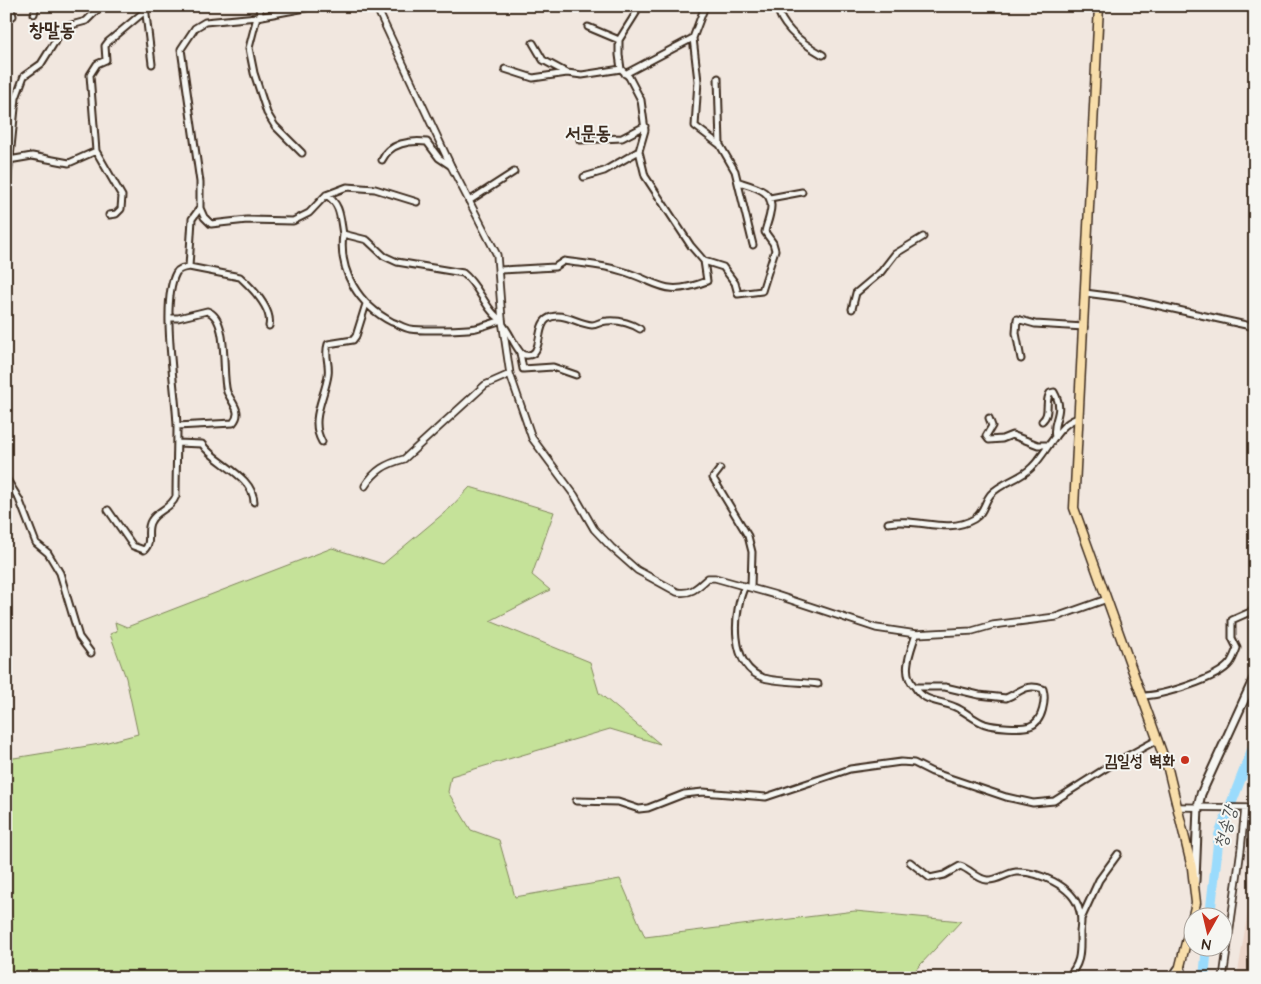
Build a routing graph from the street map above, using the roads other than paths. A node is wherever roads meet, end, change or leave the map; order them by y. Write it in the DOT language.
graph roads {
  1 [pos="10,6"];
  2 [pos="36,6"];
  3 [pos="101,6"];
  4 [pos="259,6"];
  5 [pos="316,6"];
  6 [pos="376,6"];
  7 [pos="636,6"];
  8 [pos="705,6"];
  9 [pos="777,6"];
  10 [pos="1099,6"];
  11 [pos="145,9"];
  12 [pos="34,14"];
  13 [pos="13,16"];
  14 [pos="258,17"];
  15 [pos="588,27"];
  16 [pos="693,38"];
  17 [pos="619,40"];
  18 [pos="533,43"];
  19 [pos="823,55"];
  20 [pos="152,64"];
  21 [pos="505,69"];
  22 [pos="621,69"];
  23 [pos="567,73"];
  24 [pos="625,74"];
  25 [pos="718,78"];
  26 [pos="6,96"];
  27 [pos="16,98"];
  28 [pos="644,126"];
  29 [pos="580,140"];
  30 [pos="720,145"];
  31 [pos="96,151"];
  32 [pos="639,151"];
  33 [pos="302,153"];
  34 [pos="9,160"];
  35 [pos="382,160"];
  36 [pos="451,166"];
  37 [pos="514,172"];
  38 [pos="584,177"];
  39 [pos="738,182"];
  40 [pos="802,192"];
  41 [pos="326,195"];
  42 [pos="6,197"];
  43 [pos="770,198"];
  44 [pos="469,201"];
  45 [pos="417,202"];
  46 [pos="200,208"];
  47 [pos="109,215"];
  48 [pos="343,234"];
  49 [pos="923,237"];
  50 [pos="753,245"];
  51 [pos="704,261"];
  52 [pos="190,267"];
  53 [pos="500,270"];
  54 [pos="1085,293"];
  55 [pos="366,304"];
  56 [pos="852,309"];
  57 [pos="169,318"];
  58 [pos="503,323"];
  59 [pos="269,326"];
  60 [pos="1084,327"];
  61 [pos="1255,327"];
  62 [pos="640,329"];
  63 [pos="520,353"];
  64 [pos="1021,359"];
  65 [pos="510,374"];
  66 [pos="576,375"];
  67 [pos="989,418"];
  68 [pos="1078,418"];
  69 [pos="1042,421"];
  70 [pos="177,426"];
  71 [pos="1055,437"];
  72 [pos="322,442"];
  73 [pos="177,443"];
  74 [pos="1048,445"];
  75 [pos="720,469"];
  76 [pos="6,478"];
  77 [pos="365,486"];
  78 [pos="254,502"];
  79 [pos="108,510"];
  80 [pos="888,523"];
  81 [pos="748,586"];
  82 [pos="1107,599"];
  83 [pos="1255,606"];
  84 [pos="916,634"];
  85 [pos="91,654"];
  86 [pos="1255,676"];
  87 [pos="818,684"];
  88 [pos="915,687"];
  89 [pos="1140,696"];
  90 [pos="1157,740"];
  91 [pos="576,801"];
  92 [pos="1178,807"];
  93 [pos="1198,807"];
  94 [pos="1244,808"];
  95 [pos="1255,808"];
  96 [pos="1118,854"];
  97 [pos="910,862"];
  98 [pos="1195,884"];
  99 [pos="1081,919"];
  100 [pos="1181,964"];
  101 [pos="1067,978"];
  102 [pos="1171,978"];
  103 [pos="1177,978"];
  104 [pos="1184,978"];
  105 [pos="1223,978"];
  1 -- 13 [label="street"];
  2 -- 12 [label="street"];
  3 -- 27 [label="street"];
  4 -- 14 [label="street"];
  5 -- 14 [label="street"];
  6 -- 36 [label="street"];
  7 -- 17 [label="street"];
  8 -- 16 [label="street"];
  9 -- 19 [label="street"];
  10 -- 54 [label="main road"];
  11 -- 20 [label="street"];
  11 -- 31 [label="street"];
  14 -- 33 [label="street"];
  14 -- 46 [label="street"];
  15 -- 17 [label="street"];
  16 -- 24 [label="street"];
  16 -- 30 [label="street"];
  17 -- 22 [label="street"];
  18 -- 23 [label="street"];
  21 -- 23 [label="street"];
  22 -- 23 [label="street"];
  22 -- 24 [label="street"];
  24 -- 28 [label="street"];
  25 -- 30 [label="street"];
  26 -- 27 [label="street"];
  27 -- 34 [label="street"];
  28 -- 29 [label="street"];
  28 -- 32 [label="street"];
  30 -- 39 [label="street"];
  31 -- 34 [label="street"];
  31 -- 47 [label="street"];
  32 -- 38 [label="street"];
  32 -- 51 [label="street"];
  34 -- 42 [label="street"];
  35 -- 36 [label="street"];
  36 -- 44 [label="street"];
  37 -- 44 [label="street"];
  39 -- 43 [label="street"];
  39 -- 50 [label="street"];
  40 -- 43 [label="street"];
  41 -- 45 [label="street"];
  41 -- 46 [label="street"];
  41 -- 48 [label="street"];
  43 -- 51 [label="street"];
  44 -- 53 [label="street"];
  46 -- 52 [label="street"];
  48 -- 55 [label="street"];
  48 -- 58 [label="street"];
  49 -- 56 [label="street"];
  51 -- 53 [label="street"];
  52 -- 57 [label="street"];
  52 -- 59 [label="street"];
  53 -- 58 [label="street"];
  54 -- 60 [label="main road"];
  54 -- 61 [label="street"];
  55 -- 58 [label="street"];
  55 -- 72 [label="street"];
  57 -- 70 [label="street"];
  57 -- 70 [label="street"];
  58 -- 63 [label="street"];
  58 -- 65 [label="street"];
  60 -- 64 [label="street"];
  60 -- 68 [label="main road"];
  62 -- 63 [label="street"];
  63 -- 66 [label="street"];
  65 -- 77 [label="street"];
  65 -- 81 [label="street"];
  67 -- 74 [label="street"];
  68 -- 71 [label="street"];
  68 -- 82 [label="main road"];
  69 -- 71 [label="street"];
  70 -- 73 [label="street"];
  71 -- 74 [label="street"];
  73 -- 78 [label="street"];
  73 -- 79 [label="street"];
  74 -- 80 [label="street"];
  75 -- 81 [label="street"];
  76 -- 85 [label="street"];
  81 -- 84 [label="street"];
  81 -- 87 [label="street"];
  82 -- 84 [label="street"];
  82 -- 89 [label="main road"];
  83 -- 89 [label="street"];
  84 -- 88 [label="street"];
  86 -- 93 [label="main road"];
  88 -- 88 [label="street"];
  89 -- 90 [label="main road"];
  90 -- 91 [label="street"];
  90 -- 92 [label="main road"];
  92 -- 93 [label="street"];
  92 -- 98 [label="main road"];
  93 -- 94 [label="street"];
  93 -- 98 [label="main road"];
  94 -- 95 [label="street"];
  94 -- 105 [label="street"];
  96 -- 99 [label="street"];
  97 -- 99 [label="street"];
  98 -- 100 [label="main road"];
  99 -- 101 [label="street"];
  100 -- 102 [label="street"];
  100 -- 103 [label="main road"];
  100 -- 104 [label="street"];
}
